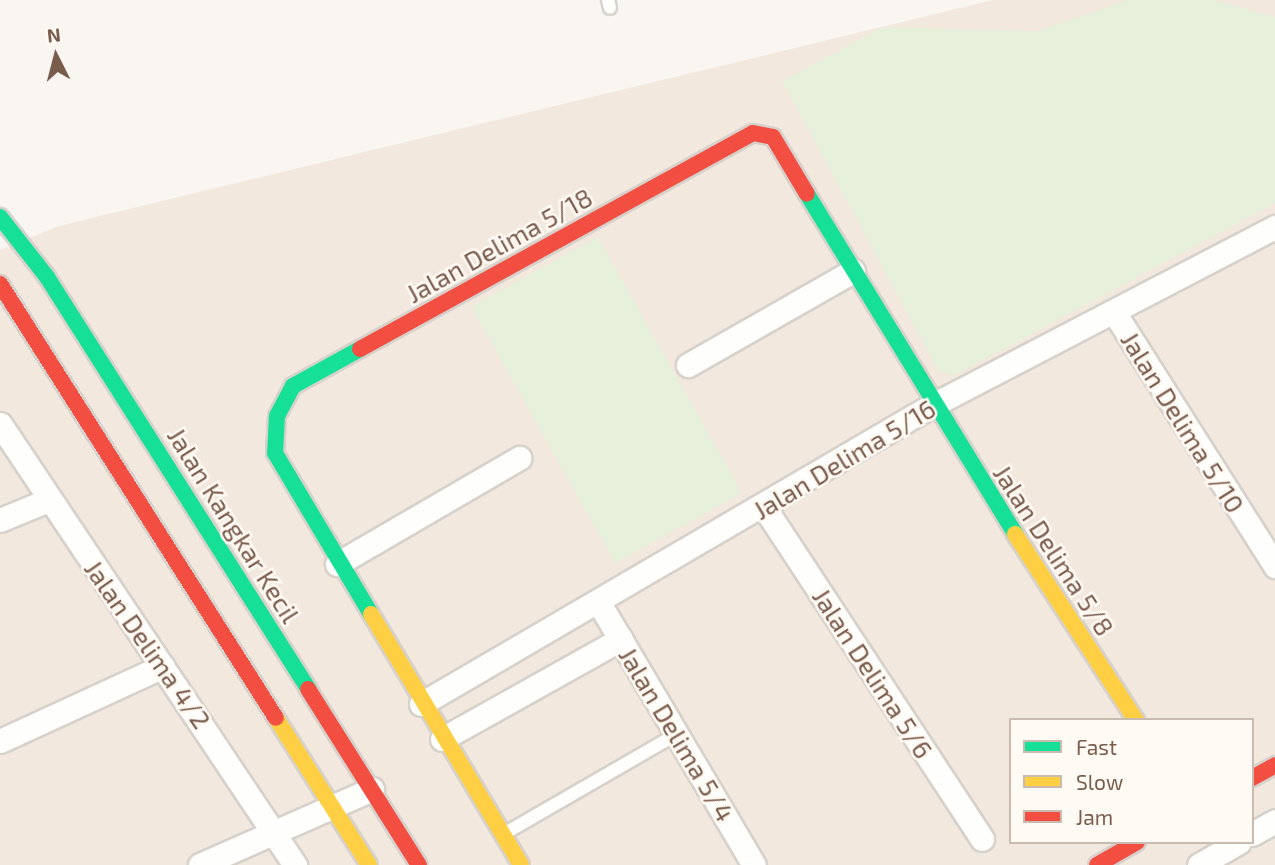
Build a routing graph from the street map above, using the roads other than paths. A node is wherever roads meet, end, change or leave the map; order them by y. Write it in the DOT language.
graph roads {
  1 [pos="0,218"];
  2 [pos="1275,228"];
  3 [pos="853,271"];
  4 [pos="0,284"];
  5 [pos="1114,313"];
  6 [pos="688,365"];
  7 [pos="931,407"];
  8 [pos="0,424"];
  9 [pos="519,458"];
  10 [pos="48,500"];
  11 [pos="764,507"];
  12 [pos="0,520"];
  13 [pos="337,564"];
  14 [pos="1275,566"];
  15 [pos="599,603"];
  16 [pos="621,639"];
  17 [pos="163,666"];
  18 [pos="421,704"];
  19 [pos="1135,718"];
  20 [pos="677,734"];
  21 [pos="442,738"];
  22 [pos="0,741"];
  23 [pos="1275,765"];
  24 [pos="1254,777"];
  25 [pos="372,789"];
  26 [pos="332,806"];
  27 [pos="1275,821"];
  28 [pos="277,831"];
  29 [pos="1254,833"];
  30 [pos="502,835"];
  31 [pos="982,839"];
  32 [pos="1134,844"];
  33 [pos="1234,844"];
  34 [pos="1210,854"];
  35 [pos="200,865"];
  36 [pos="295,865"];
  37 [pos="369,865"];
  38 [pos="419,865"];
  39 [pos="521,865"];
  40 [pos="754,865"];
  41 [pos="1097,865"];
  1 -- 25 [label="street, Jalan Kangkar Kecil"];
  2 -- 5 [label="street, Jalan Delima 5/16"];
  3 -- 6 [label="street"];
  3 -- 7 [label="street, Jalan Delima 5/18"];
  3 -- 13 [label="street, Jalan Delima 5/18"];
  4 -- 26 [label="street"];
  5 -- 7 [label="street, Jalan Delima 5/16"];
  5 -- 14 [label="street, Jalan Delima 5/10"];
  7 -- 11 [label="street, Jalan Delima 5/16"];
  7 -- 19 [label="street, Jalan Delima 5/8"];
  8 -- 10 [label="street, Jalan Delima 4/2"];
  9 -- 13 [label="street"];
  10 -- 12 [label="street"];
  10 -- 17 [label="street, Jalan Delima 4/2"];
  11 -- 15 [label="street, Jalan Delima 5/16"];
  11 -- 31 [label="street, Jalan Delima 5/6"];
  13 -- 18 [label="street, Jalan Delima 5/18"];
  15 -- 16 [label="street, Jalan Delima 5/4"];
  15 -- 18 [label="street, Jalan Delima 5/16"];
  16 -- 20 [label="street, Jalan Delima 5/4"];
  16 -- 21 [label="street"];
  17 -- 22 [label="street"];
  17 -- 28 [label="street, Jalan Delima 4/2"];
  18 -- 21 [label="street, Jalan Delima 5/18"];
  20 -- 30 [label="lane"];
  20 -- 40 [label="street, Jalan Delima 5/4"];
  21 -- 30 [label="street, Jalan Delima 5/18"];
  23 -- 24 [label="street"];
  25 -- 26 [label="street"];
  25 -- 38 [label="street, Jalan Kangkar Kecil"];
  26 -- 28 [label="street"];
  26 -- 37 [label="street"];
  27 -- 29 [label="street"];
  28 -- 35 [label="street"];
  28 -- 36 [label="street, Jalan Delima 4/2"];
  30 -- 39 [label="street, Jalan Delima 5/18"];
  32 -- 41 [label="street"];
  33 -- 34 [label="street"];
}
